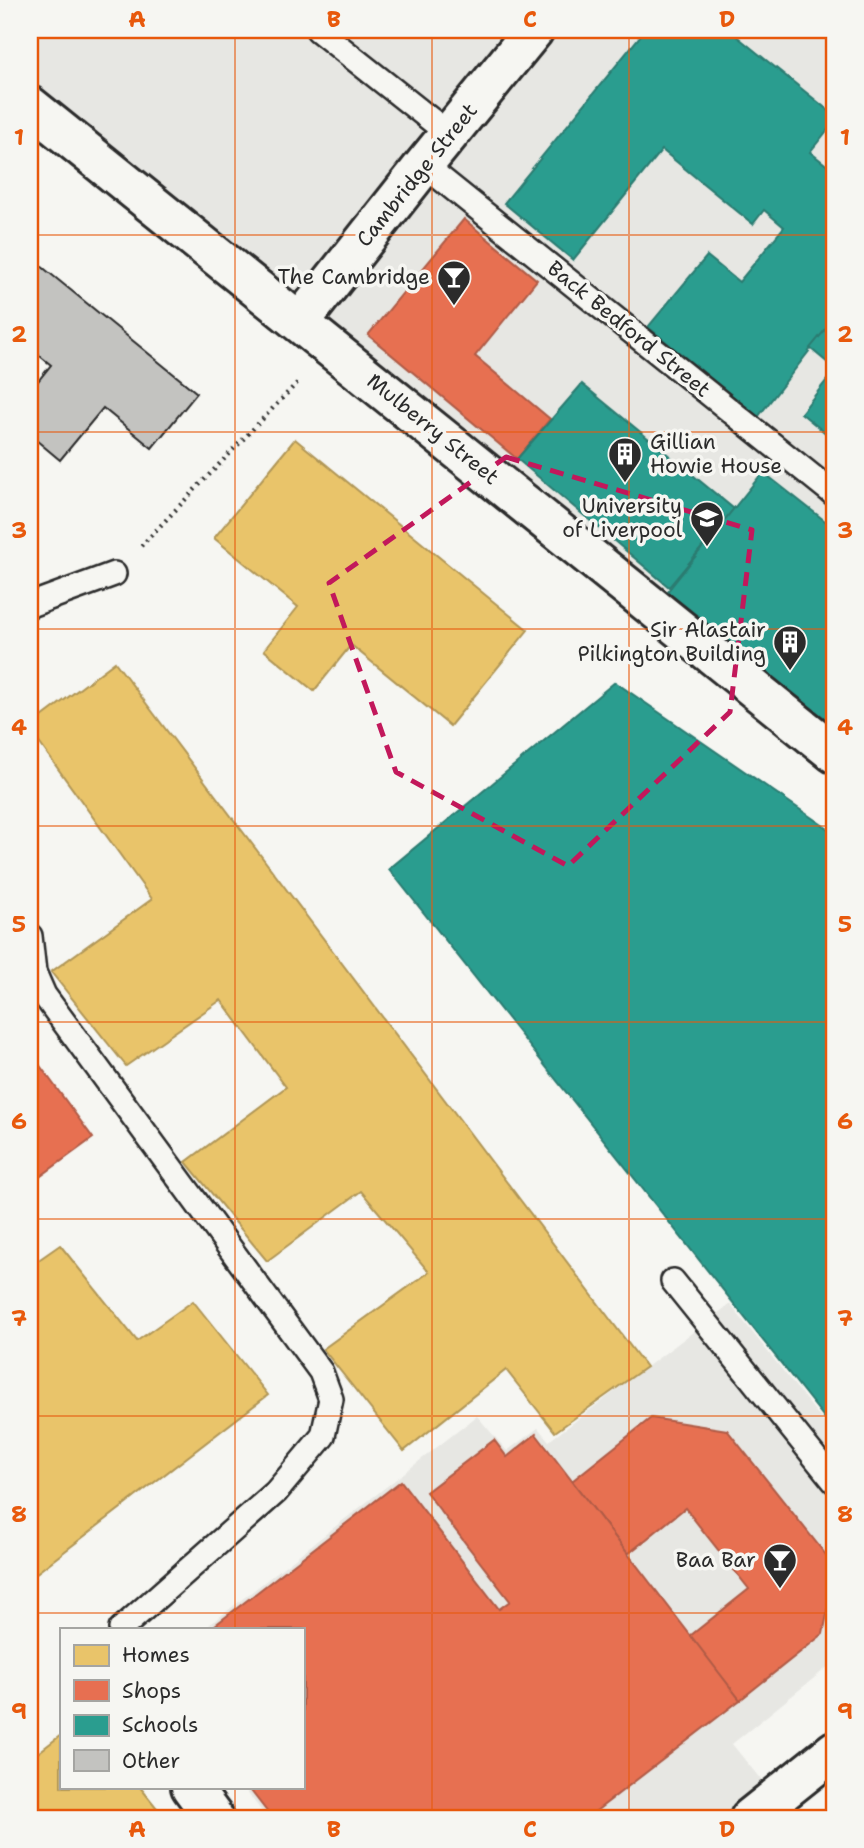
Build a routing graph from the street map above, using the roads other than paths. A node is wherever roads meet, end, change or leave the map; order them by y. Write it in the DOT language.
graph roads {
  1 [pos="318,30"];
  2 [pos="534,30"];
  3 [pos="30,106"];
  4 [pos="450,135"];
  5 [pos="424,165"];
  6 [pos="313,332"];
  7 [pos="834,494"];
  8 [pos="114,574"];
  9 [pos="30,605"];
  10 [pos="834,753"];
  11 [pos="30,936"];
  12 [pos="673,1281"];
  13 [pos="834,1481"];
  14 [pos="122,1628"];
  15 [pos="834,1751"];
  16 [pos="192,1788"];
  17 [pos="214,1818"];
  18 [pos="750,1818"];
  1 -- 4 [label="lane"];
  2 -- 4 [label="street, Cambridge Street"];
  3 -- 6 [label="street, Mulberry Street"];
  4 -- 5 [label="street, Cambridge Street"];
  5 -- 6 [label="street, Cambridge Street"];
  5 -- 7 [label="lane, Back Bedford Street"];
  6 -- 10 [label="street, Mulberry Street"];
  8 -- 9 [label="lane"];
  11 -- 14 [label="lane"];
  12 -- 13 [label="lane"];
  15 -- 18 [label="street"];
  16 -- 17 [label="street"];
}
